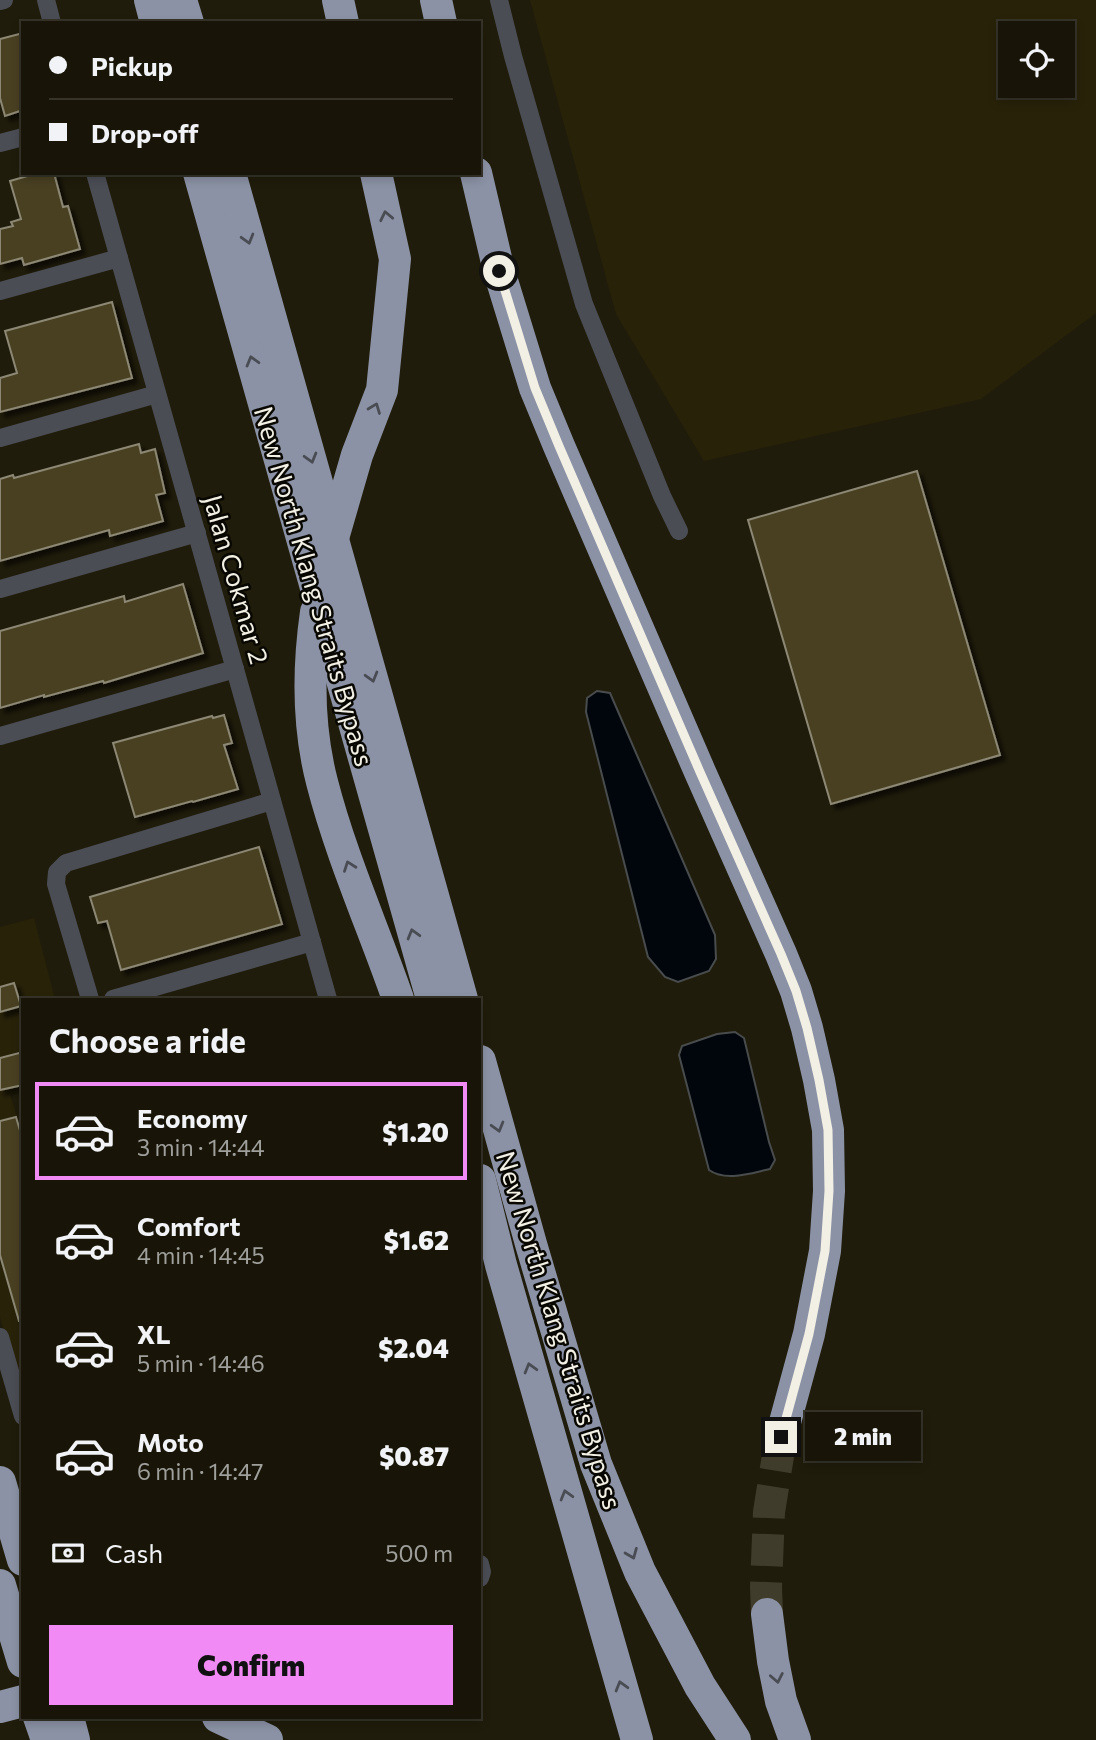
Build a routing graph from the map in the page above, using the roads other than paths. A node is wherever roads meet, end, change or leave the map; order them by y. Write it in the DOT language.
graph roads {
  1 [pos="46,0"];
  2 [pos="150,0"];
  3 [pos="181,0"];
  4 [pos="338,0"];
  5 [pos="436,0"];
  6 [pos="499,0"];
  7 [pos="51,21"];
  8 [pos="155,21"];
  9 [pos="187,21"];
  10 [pos="343,21"];
  11 [pos="441,21"];
  12 [pos="21,138"];
  13 [pos="0,143"];
  14 [pos="96,175"];
  15 [pos="200,175"];
  16 [pos="231,175"];
  17 [pos="376,175"];
  18 [pos="476,175"];
  19 [pos="119,258"];
  20 [pos="0,291"];
  21 [pos="157,394"];
  22 [pos="0,438"];
  23 [pos="679,531"];
  24 [pos="197,533"];
  25 [pos="0,589"];
  26 [pos="235,669"];
  27 [pos="0,736"];
  28 [pos="272,801"];
  29 [pos="312,942"];
  30 [pos="90,998"];
  31 [pos="116,998"];
  32 [pos="328,998"];
  33 [pos="398,998"];
  34 [pos="432,998"];
  35 [pos="462,998"];
  36 [pos="481,1065"];
  37 [pos="481,1185"];
  38 [pos="481,1237"];
  39 [pos="501,1265"];
  40 [pos="0,1337"];
  41 [pos="21,1409"];
  42 [pos="781,1437"];
  43 [pos="1,1486"];
  44 [pos="21,1527"];
  45 [pos="21,1553"];
  46 [pos="0,1586"];
  47 [pos="767,1614"];
  48 [pos="21,1655"];
  49 [pos="21,1702"];
  50 [pos="0,1707"];
  51 [pos="40,1719"];
  52 [pos="69,1719"];
  53 [pos="222,1719"];
  54 [pos="47,1740"];
  55 [pos="74,1740"];
  56 [pos="267,1740"];
  57 [pos="637,1740"];
  58 [pos="735,1740"];
  59 [pos="795,1740"];
  1 -- 7 [label="street"];
  2 -- 8 [label="highway"];
  3 -- 9 [label="highway"];
  4 -- 10 [label="highway"];
  5 -- 11 [label="highway"];
  6 -- 23 [label="street"];
  12 -- 13 [label="street"];
  14 -- 19 [label="street, Jalan Cokmar 2"];
  34 -- 15 [label="highway, New North Klang Straits Bypass, one-way"];
  16 -- 35 [label="highway, New North Klang Straits Bypass, one-way"];
  33 -- 17 [label="highway, one-way"];
  18 -- 42 [label="highway"];
  19 -- 20 [label="street"];
  19 -- 21 [label="street, Jalan Cokmar 2"];
  21 -- 22 [label="street"];
  21 -- 24 [label="street, Jalan Cokmar 2"];
  24 -- 25 [label="street"];
  24 -- 26 [label="street, Jalan Cokmar 2"];
  26 -- 27 [label="street"];
  26 -- 28 [label="street, Jalan Cokmar 2"];
  28 -- 29 [label="street, Jalan Cokmar 2"];
  28 -- 30 [label="street"];
  29 -- 31 [label="street"];
  29 -- 32 [label="street, Jalan Cokmar 2"];
  36 -- 58 [label="highway, New North Klang Straits Bypass, one-way"];
  37 -- 39 [label="highway, New North Klang Straits Bypass"];
  38 -- 39 [label="highway"];
  57 -- 39 [label="highway, New North Klang Straits Bypass, one-way"];
  40 -- 41 [label="street"];
  43 -- 44 [label="highway"];
  43 -- 45 [label="highway"];
  46 -- 48 [label="highway"];
  47 -- 59 [label="highway, one-way"];
  49 -- 50 [label="highway"];
  51 -- 54 [label="highway"];
  52 -- 55 [label="highway"];
  53 -- 56 [label="highway"];
}
